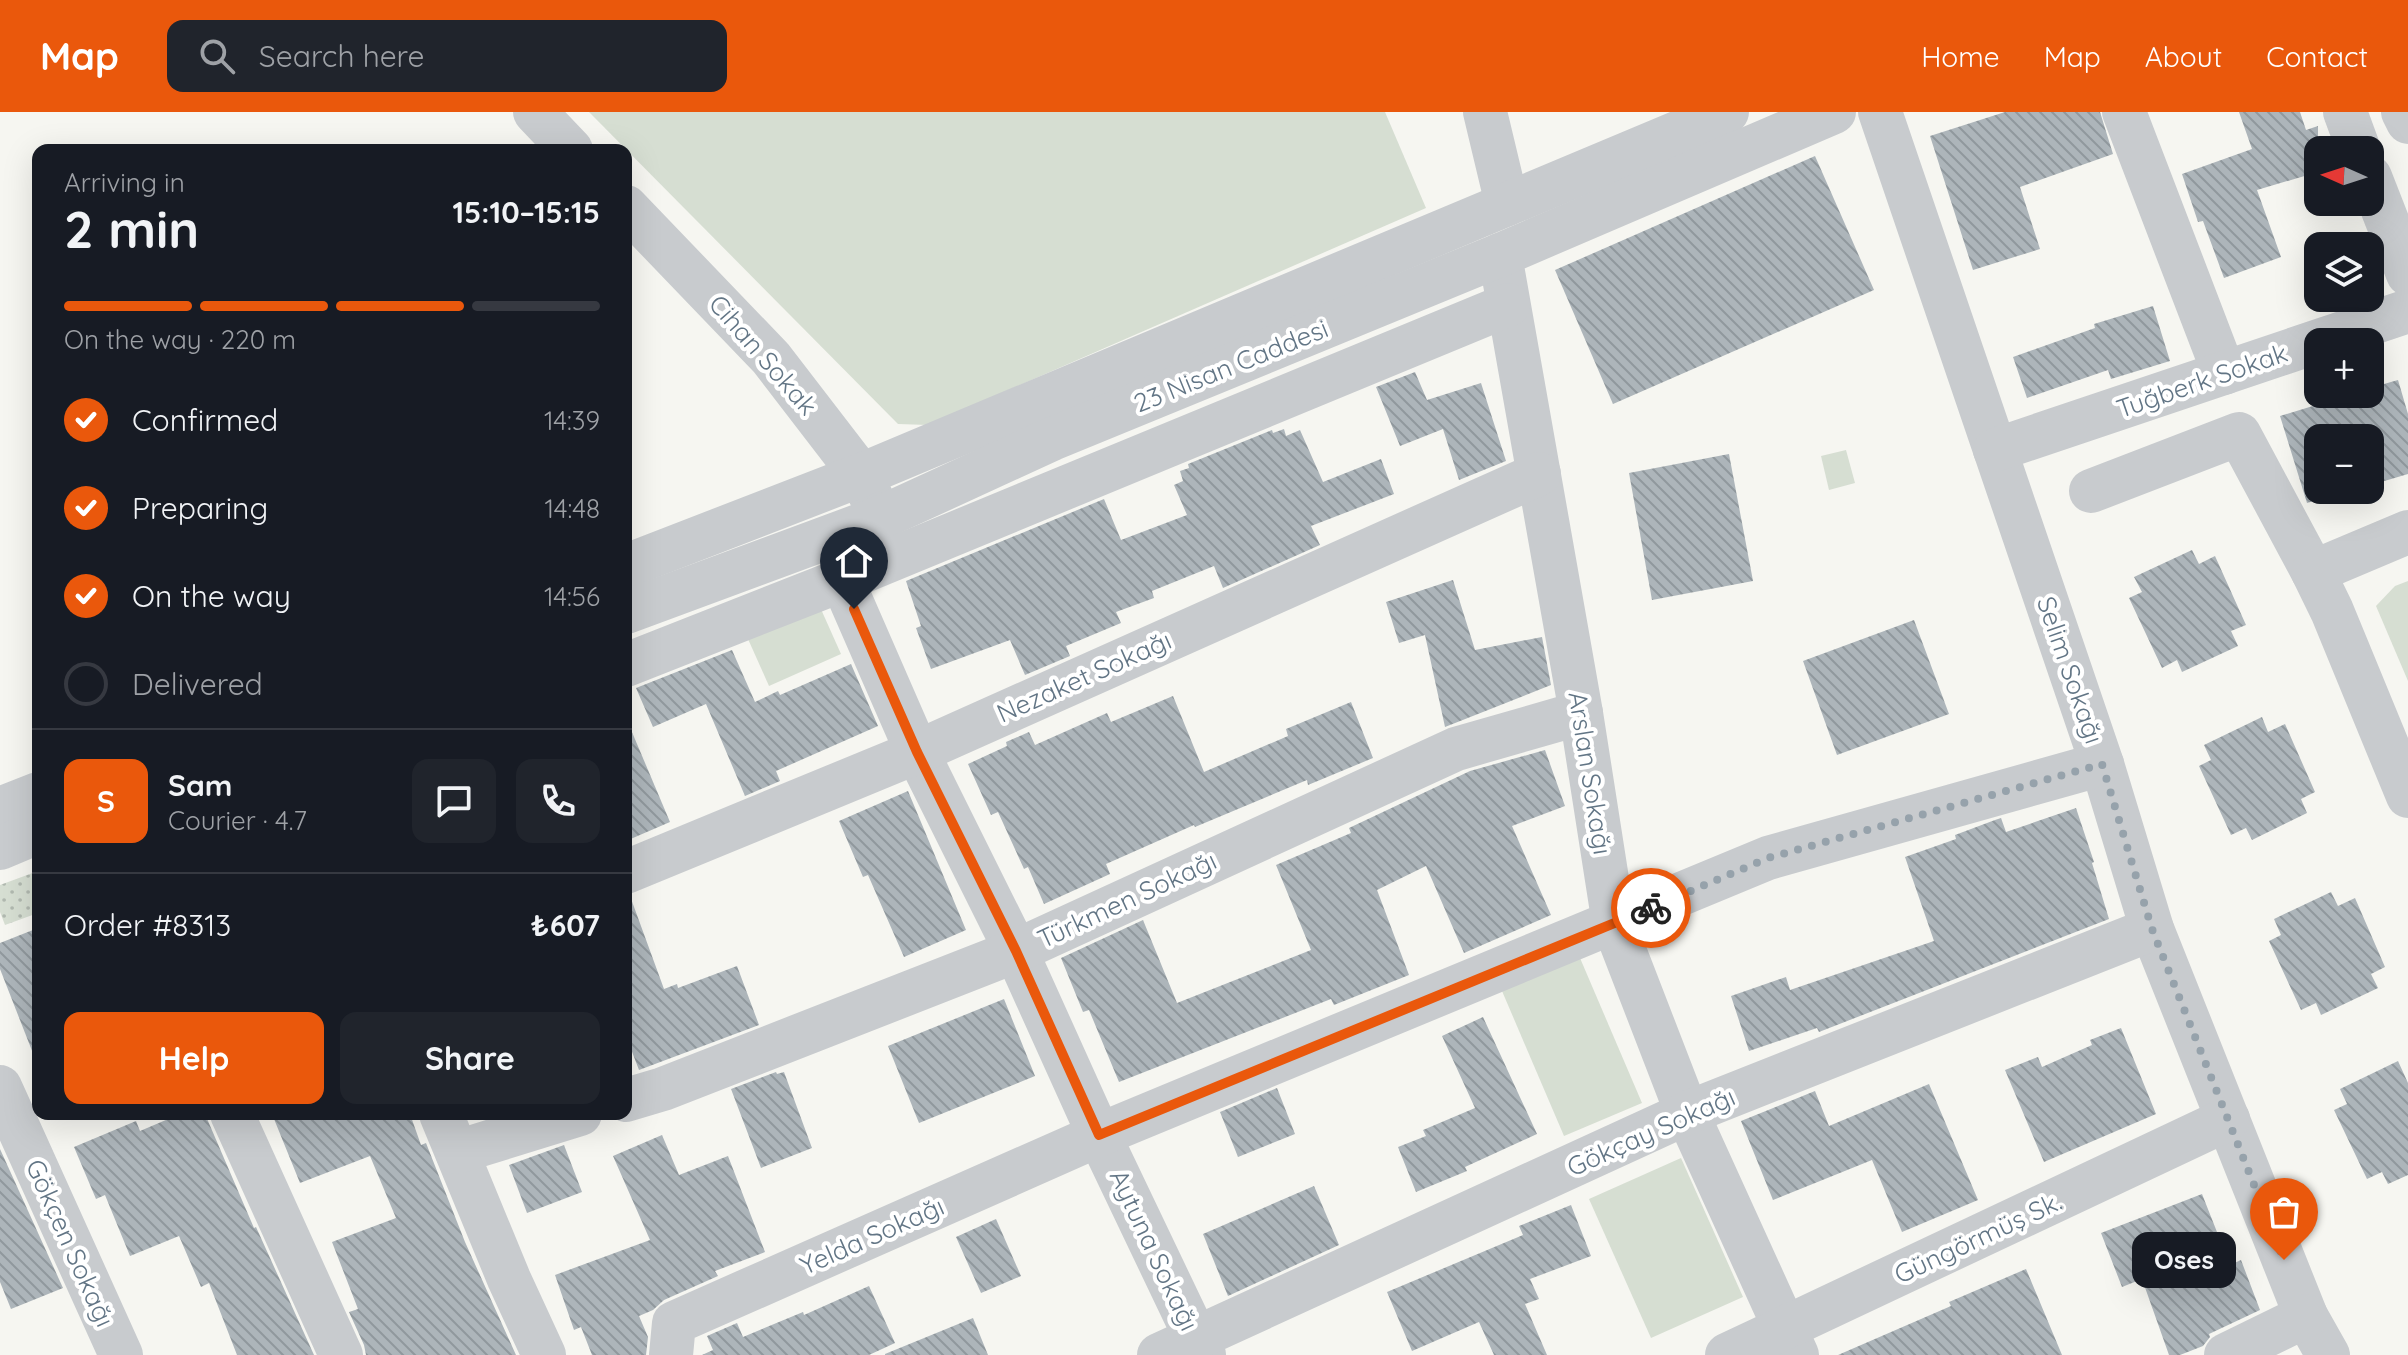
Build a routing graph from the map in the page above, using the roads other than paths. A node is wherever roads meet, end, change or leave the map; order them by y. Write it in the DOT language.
graph roads {
  1 [pos="535,112"];
  2 [pos="1485,112"];
  3 [pos="1727,112"];
  4 [pos="1834,112"];
  5 [pos="1880,112"];
  6 [pos="2124,112"];
  7 [pos="2345,112"];
  8 [pos="2403,112"];
  9 [pos="2408,122"];
  10 [pos="2354,136"];
  11 [pos="565,144"];
  12 [pos="1507,204"];
  13 [pos="632,213"];
  14 [pos="2384,213"];
  15 [pos="1500,255"];
  16 [pos="2408,274"];
  17 [pos="1508,305"];
  18 [pos="2408,311"];
  19 [pos="2224,373"];
  20 [pos="1995,450"];
  21 [pos="1539,474"];
  22 [pos="861,475"];
  23 [pos="2091,491"];
  24 [pos="880,518"];
  25 [pos="2408,532"];
  26 [pos="632,564"];
  27 [pos="2313,572"];
  28 [pos="842,580"];
  29 [pos="632,610"];
  30 [pos="632,663"];
  31 [pos="1581,713"];
  32 [pos="917,752"];
  33 [pos="2102,764"];
  34 [pos="32,796"];
  35 [pos="2408,796"];
  36 [pos="0,809"];
  37 [pos="32,835"];
  38 [pos="0,848"];
  39 [pos="632,870"];
  40 [pos="1614,924"];
  41 [pos="2152,929"];
  42 [pos="1016,951"];
  43 [pos="0,1087"];
  44 [pos="632,1098"];
  45 [pos="1687,1113"];
  46 [pos="2228,1119"];
  47 [pos="235,1120"];
  48 [pos="539,1120"];
  49 [pos="449,1133"];
  50 [pos="1099,1135"];
  51 [pos="2306,1316"];
  52 [pos="1790,1343"];
  53 [pos="1186,1349"];
  54 [pos="121,1355"];
  55 [pos="341,1355"];
  56 [pos="544,1355"];
  57 [pos="671,1355"];
  58 [pos="1727,1355"];
  59 [pos="2226,1355"];
  60 [pos="2328,1355"];
  1 -- 11 [label="street"];
  2 -- 12 [label="street"];
  3 -- 12 [label="street, 23 Nisan Caddesi"];
  4 -- 15 [label="street, 23 Nisan Caddesi"];
  5 -- 20 [label="street, Selim Sokağı"];
  6 -- 19 [label="street"];
  7 -- 10 [label="street"];
  8 -- 9 [label="street"];
  12 -- 22 [label="street, 23 Nisan Caddesi"];
  13 -- 22 [label="street, Cihan Sokak"];
  14 -- 16 [label="street"];
  15 -- 17 [label="street, Arslan Sokağı"];
  15 -- 24 [label="street, 23 Nisan Caddesi"];
  17 -- 21 [label="street, Arslan Sokağı"];
  17 -- 28 [label="street"];
  18 -- 19 [label="street, Tuğberk Sokak"];
  19 -- 20 [label="street, Tuğberk Sokak"];
  20 -- 33 [label="street, Selim Sokağı"];
  21 -- 31 [label="street, Arslan Sokağı"];
  21 -- 32 [label="street, Nezaket Sokağı"];
  22 -- 24 [label="street, Cihan Sokak"];
  22 -- 26 [label="street, 23 Nisan Caddesi"];
  23 -- 27 [label="street"];
  24 -- 29 [label="street, 23 Nisan Caddesi"];
  25 -- 27 [label="street"];
  27 -- 35 [label="street"];
  28 -- 30 [label="street"];
  28 -- 32 [label="street, Aytuna Sokağı"];
  31 -- 40 [label="street, Arslan Sokağı"];
  31 -- 42 [label="street, Türkmen Sokağı"];
  32 -- 39 [label="street, Nezaket Sokağı"];
  32 -- 42 [label="street, Aytuna Sokağı"];
  33 -- 40 [label="street"];
  33 -- 41 [label="street, Selim Sokağı"];
  34 -- 36 [label="street"];
  37 -- 38 [label="street"];
  40 -- 45 [label="street, Arslan Sokağı"];
  40 -- 50 [label="street"];
  41 -- 45 [label="street, Gökçay Sokağı"];
  41 -- 46 [label="street, Selim Sokağı"];
  42 -- 44 [label="street, Türkmen Sokağı"];
  42 -- 50 [label="street, Aytuna Sokağı"];
  43 -- 54 [label="street, Gökçen Sokağı"];
  45 -- 52 [label="street, Arslan Sokağı"];
  45 -- 53 [label="street, Gökçay Sokağı"];
  46 -- 51 [label="street, Selim Sokağı"];
  46 -- 52 [label="street, Güngörmüş Sk."];
  47 -- 55 [label="street"];
  48 -- 49 [label="street"];
  49 -- 56 [label="street"];
  50 -- 53 [label="street, Aytuna Sokağı"];
  50 -- 57 [label="street, Yelda Sokağı"];
  51 -- 59 [label="street"];
  51 -- 60 [label="street, Selim Sokağı"];
  52 -- 58 [label="street, Güngörmüş Sk."];
}
